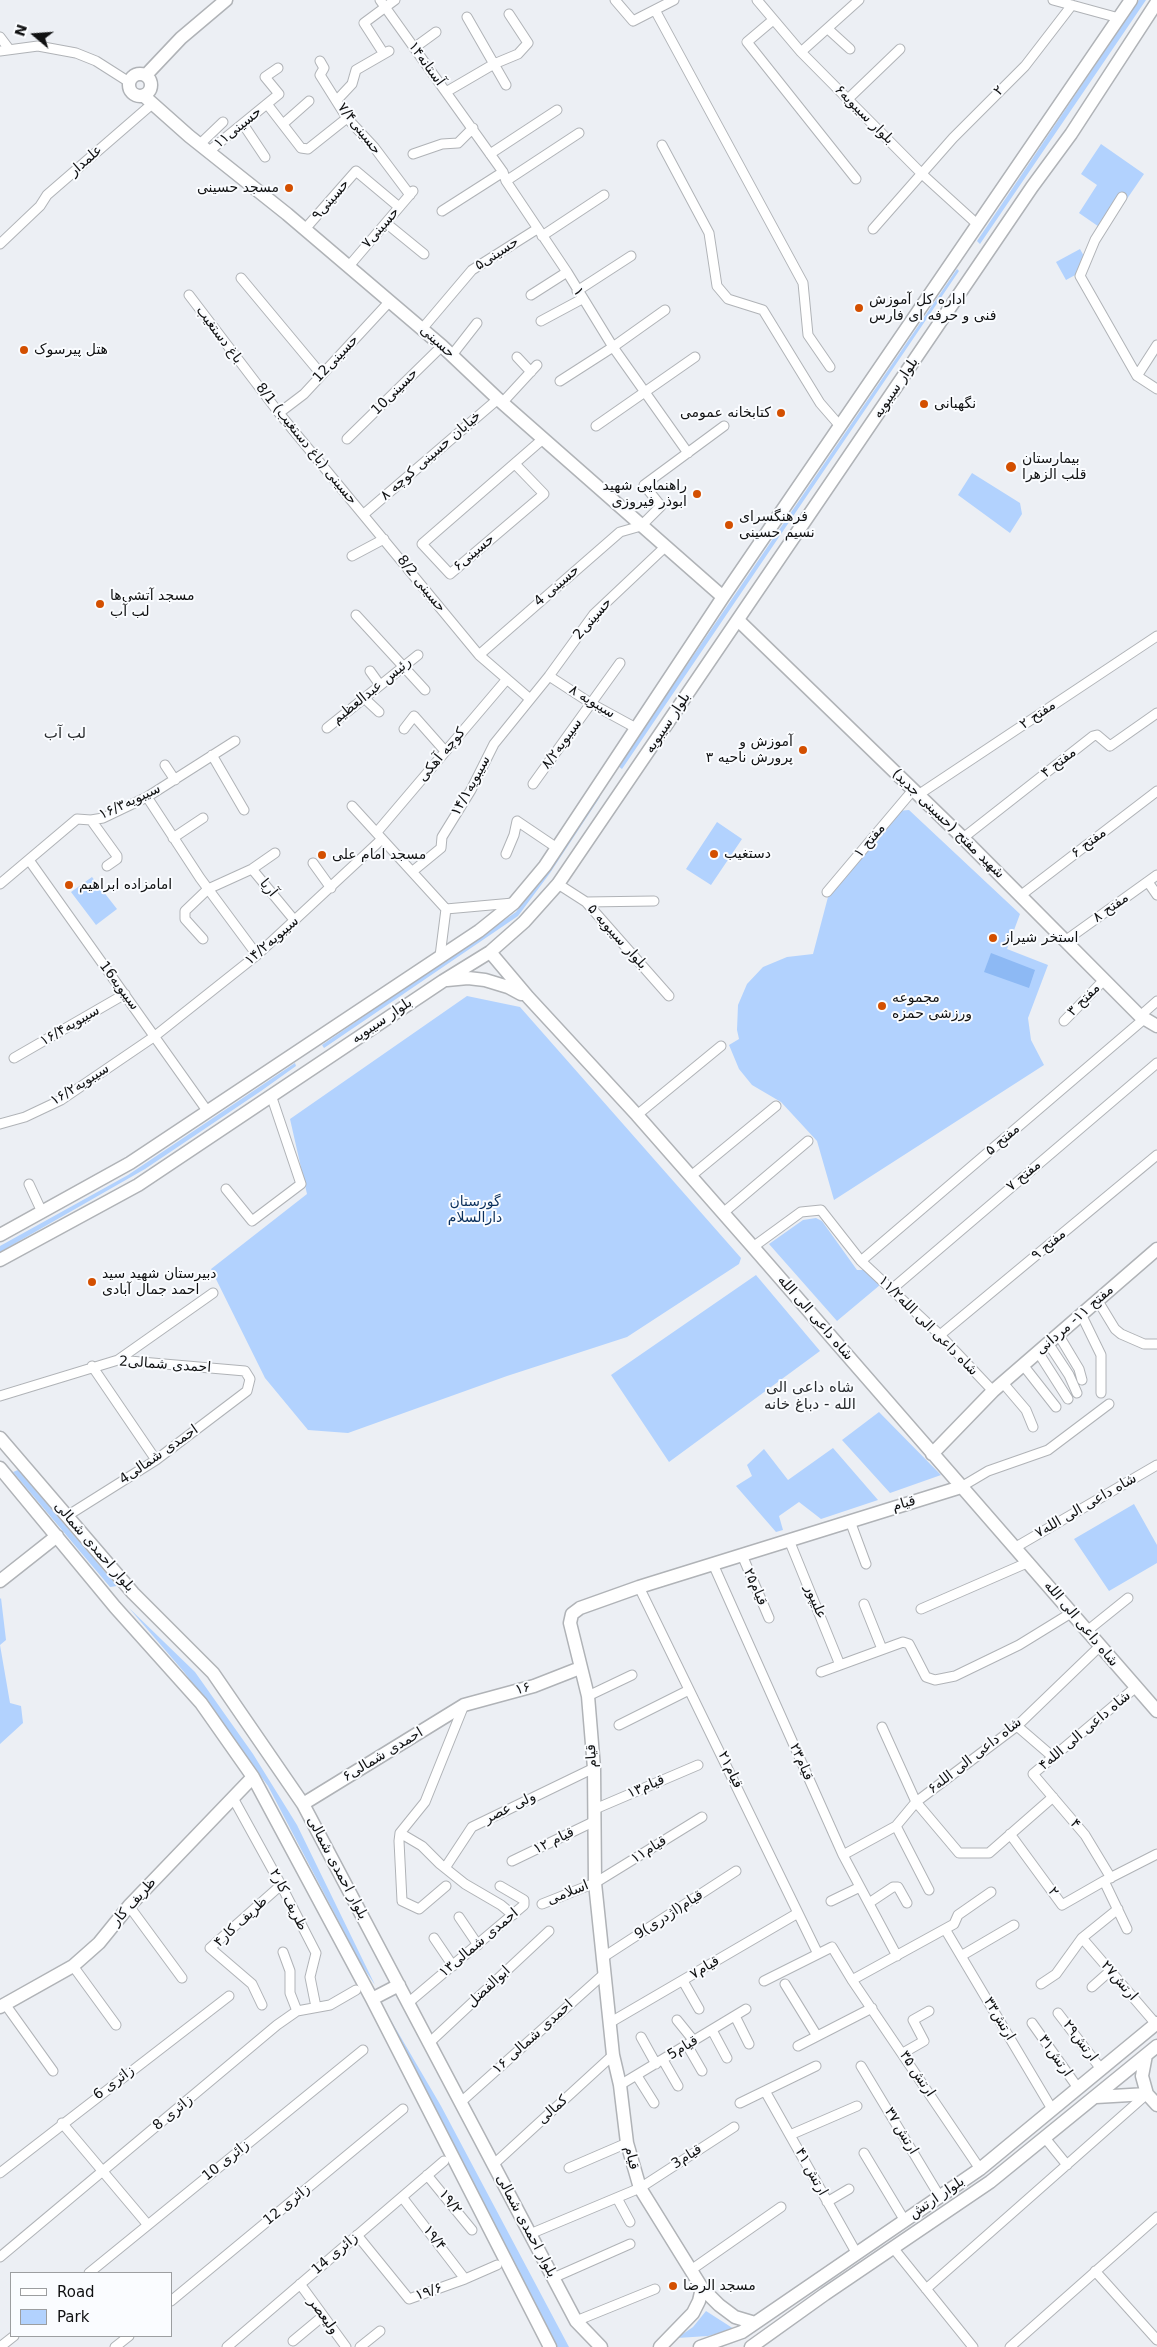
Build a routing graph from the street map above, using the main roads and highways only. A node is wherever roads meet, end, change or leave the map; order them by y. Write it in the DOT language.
graph roads {
  1 [pos="226,0"];
  2 [pos="1131,0"];
  3 [pos="210,5"];
  4 [pos="1155,8"];
  5 [pos="146,75"];
  6 [pos="148,100"];
  7 [pos="954,260"];
  8 [pos="974,273"];
  9 [pos="723,597"];
  10 [pos="738,621"];
  11 [pos="613,764"];
  12 [pos="630,778"];
  13 [pos="595,792"];
  14 [pos="610,808"];
  15 [pos="490,952"];
  16 [pos="443,981"];
  17 [pos="528,997"];
  18 [pos="1157,1026"];
  19 [pos="302,1048"];
  20 [pos="315,1066"];
  21 [pos="0,1235"];
  22 [pos="1157,1249"];
  23 [pos="0,1260"];
  24 [pos="0,1438"];
  25 [pos="932,1454"];
  26 [pos="0,1468"];
  27 [pos="960,1487"];
  28 [pos="57,1536"];
  29 [pos="0,1581"];
  30 [pos="134,1593"];
  31 [pos="115,1607"];
  32 [pos="580,1668"];
  33 [pos="464,1705"];
  34 [pos="1157,1711"];
  35 [pos="253,1777"];
  36 [pos="303,1804"];
  37 [pos="399,1985"];
  38 [pos="372,1998"];
  39 [pos="3,2006"];
  40 [pos="1157,2024"];
  41 [pos="1157,2046"];
  42 [pos="1146,2055"];
  43 [pos="1147,2094"];
  44 [pos="1096,2096"];
  45 [pos="1157,2105"];
  46 [pos="702,2288"];
  47 [pos="755,2324"];
  48 [pos="729,2336"];
  49 [pos="586,2341"];
  50 [pos="550,2347"];
  51 [pos="601,2347"];
  52 [pos="660,2347"];
  53 [pos="700,2347"];
  54 [pos="719,2347"];
  55 [pos="751,2347"];
  1 -- 3 [label="main road"];
  2 -- 7 [label="main road, بلوار سیبویه"];
  3 -- 5 [label="main road"];
  4 -- 8 [label="main road, بلوار سیبویه"];
  5 -- 6 [label="main road"];
  5 -- 6 [label="main road"];
  6 -- 9 [label="main road, حسینی"];
  7 -- 8 [label="main road"];
  7 -- 9 [label="main road, بلوار سیبویه"];
  8 -- 10 [label="main road, بلوار سیبویه"];
  9 -- 11 [label="main road, بلوار سیبویه"];
  10 -- 12 [label="main road, بلوار سیبویه"];
  10 -- 18 [label="main road, شهید مفتح (حسینی جدید)"];
  11 -- 12 [label="main road"];
  11 -- 13 [label="main road, بلوار سیبویه"];
  12 -- 14 [label="main road, بلوار سیبویه"];
  13 -- 14 [label="main road"];
  13 -- 19 [label="main road, بلوار سیبویه"];
  14 -- 15 [label="main road, بلوار سیبویه"];
  15 -- 16 [label="main road, بلوار سیبویه"];
  15 -- 17 [label="main road, شاه داعی الی الله"];
  16 -- 17 [label="main road"];
  16 -- 20 [label="main road, بلوار سیبویه"];
  17 -- 25 [label="main road, شاه داعی الی الله"];
  19 -- 20 [label="main road"];
  19 -- 21 [label="main road, بلوار سیبویه"];
  20 -- 23 [label="main road, بلوار سیبویه"];
  22 -- 25 [label="main road, مفتح ۱۱- مردانی"];
  24 -- 30 [label="main road, بلوار احمدی شمالی"];
  25 -- 27 [label="main road, شاه داعی الی الله"];
  26 -- 28 [label="main road, بلوار احمدی شمالی"];
  27 -- 32 [label="main road, قیام"];
  27 -- 34 [label="main road, شاه داعی الی الله"];
  28 -- 29 [label="main road"];
  28 -- 31 [label="main road, بلوار احمدی شمالی"];
  30 -- 31 [label="main road"];
  30 -- 36 [label="main road, بلوار احمدی شمالی"];
  31 -- 35 [label="main road, بلوار احمدی شمالی"];
  32 -- 33 [label="main road, ۱۶"];
  32 -- 46 [label="main road, قیام"];
  33 -- 36 [label="main road, احمدی شمالی۶"];
  35 -- 38 [label="main road, بلوار احمدی شمالی"];
  35 -- 39 [label="main road, ظریف کار"];
  36 -- 37 [label="main road, بلوار احمدی شمالی"];
  37 -- 38 [label="main road"];
  37 -- 49 [label="main road, بلوار احمدی شمالی"];
  38 -- 50 [label="main road, بلوار احمدی شمالی"];
  40 -- 47 [label="main road, بلوار ارتش"];
  41 -- 42 [label="main road, بلوار ارتش"];
  42 -- 43 [label="main road"];
  42 -- 44 [label="main road, بلوار ارتش"];
  43 -- 44 [label="main road"];
  43 -- 45 [label="main road"];
  44 -- 55 [label="main road, بلوار ارتش"];
  46 -- 47 [label="main road, قیام"];
  46 -- 52 [label="main road"];
  47 -- 48 [label="main road, بلوار ارتش"];
  48 -- 53 [label="main road, بلوار ارتش"];
  48 -- 54 [label="main road"];
  49 -- 51 [label="main road, بلوار احمدی شمالی"];
}
